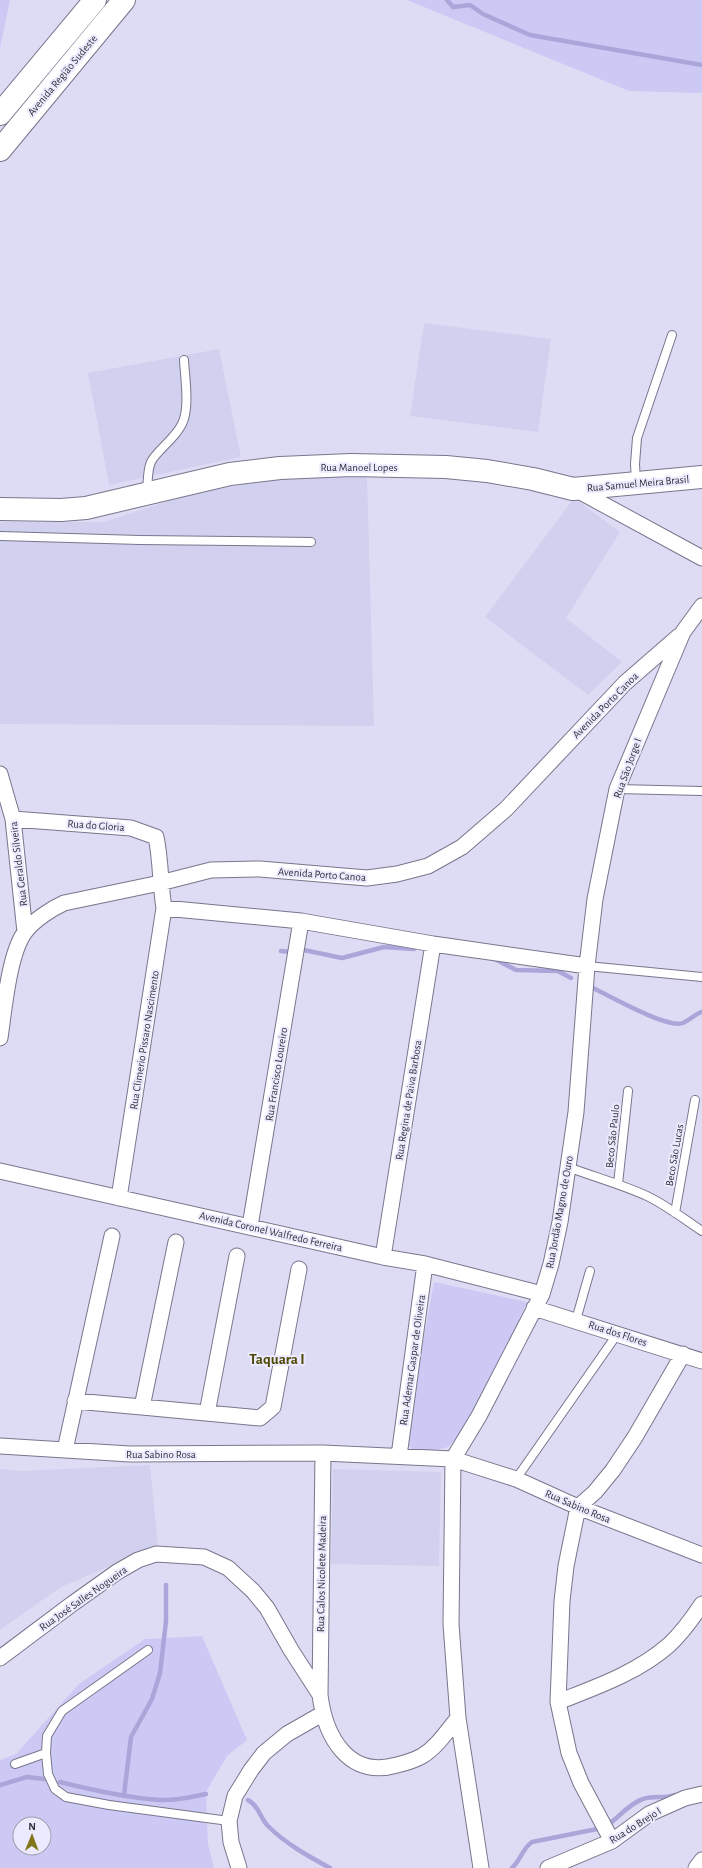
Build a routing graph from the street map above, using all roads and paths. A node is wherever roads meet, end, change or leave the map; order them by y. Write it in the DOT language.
graph roads {
  1 [pos="95,0"];
  2 [pos="124,0"];
  3 [pos="0,114"];
  4 [pos="0,150"];
  5 [pos="672,335"];
  6 [pos="184,360"];
  7 [pos="702,476"];
  8 [pos="637,483"];
  9 [pos="573,489"];
  10 [pos="147,493"];
  11 [pos="0,508"];
  12 [pos="0,536"];
  13 [pos="311,542"];
  14 [pos="702,558"];
  15 [pos="702,606"];
  16 [pos="683,632"];
  17 [pos="0,774"];
  18 [pos="617,789"];
  19 [pos="702,791"];
  20 [pos="13,819"];
  21 [pos="160,883"];
  22 [pos="164,908"];
  23 [pos="301,921"];
  24 [pos="25,932"];
  25 [pos="433,944"];
  26 [pos="587,966"];
  27 [pos="702,977"];
  28 [pos="0,1038"];
  29 [pos="628,1091"];
  30 [pos="695,1100"];
  31 [pos="568,1167"];
  32 [pos="0,1171"];
  33 [pos="618,1184"];
  34 [pos="119,1198"];
  35 [pos="675,1213"];
  36 [pos="250,1226"];
  37 [pos="702,1231"];
  38 [pos="112,1236"];
  39 [pos="176,1242"];
  40 [pos="237,1256"];
  41 [pos="383,1257"];
  42 [pos="425,1264"];
  43 [pos="299,1269"];
  44 [pos="590,1271"];
  45 [pos="542,1294"];
  46 [pos="534,1308"];
  47 [pos="576,1320"];
  48 [pos="618,1333"];
  49 [pos="683,1354"];
  50 [pos="702,1361"];
  51 [pos="75,1402"];
  52 [pos="142,1407"];
  53 [pos="207,1413"];
  54 [pos="0,1446"];
  55 [pos="65,1450"];
  56 [pos="323,1453"];
  57 [pos="398,1456"];
  58 [pos="453,1459"];
  59 [pos="516,1479"];
  60 [pos="578,1507"];
  61 [pos="702,1555"];
  62 [pos="702,1604"];
  63 [pos="148,1650"];
  64 [pos="0,1658"];
  65 [pos="320,1695"];
  66 [pos="558,1702"];
  67 [pos="322,1714"];
  68 [pos="458,1718"];
  69 [pos="46,1753"];
  70 [pos="15,1764"];
  71 [pos="702,1794"];
  72 [pos="228,1821"];
  73 [pos="612,1841"];
  74 [pos="702,1860"];
  75 [pos="239,1868"];
  76 [pos="481,1868"];
  77 [pos="548,1868"];
  78 [pos="696,1868"];
  1 -- 3 [label="street, Avenida Região Sudeste"];
  2 -- 4 [label="street, Avenida Região Sudeste"];
  5 -- 8 [label="lane"];
  6 -- 10 [label="lane"];
  7 -- 8 [label="street, Rua Samuel Meira Brasil"];
  8 -- 9 [label="street, Rua Samuel Meira Brasil"];
  9 -- 10 [label="street, Rua Manoel Lopes"];
  9 -- 14 [label="street, Rua Manoel Lopes"];
  10 -- 11 [label="street, Rua Manoel Lopes"];
  12 -- 13 [label="lane"];
  15 -- 16 [label="street, Rua São Jorge I"];
  16 -- 18 [label="street, Rua São Jorge I"];
  16 -- 21 [label="street, Avenida Porto Canoa"];
  17 -- 20 [label="street, Rua Geraldo Silveira"];
  18 -- 19 [label="lane"];
  18 -- 26 [label="street, Rua São Jorge I"];
  20 -- 21 [label="street, Rua do Gloria"];
  20 -- 24 [label="street, Rua Geraldo Silveira"];
  21 -- 22 [label="street, Rua Climerio Pissaro Nascimento"];
  21 -- 24 [label="street, Avenida Porto Canoa"];
  22 -- 23 [label="street"];
  22 -- 34 [label="street, Rua Climerio Pissaro Nascimento"];
  23 -- 25 [label="street"];
  23 -- 36 [label="street, Rua Francisco Loureiro"];
  24 -- 28 [label="street"];
  25 -- 26 [label="street"];
  25 -- 41 [label="street, Rua Regina de Paiva Barbosa"];
  26 -- 27 [label="lane"];
  26 -- 31 [label="street, Rua Jordão Magno de Ouro"];
  29 -- 33 [label="lane, Beco São Paulo"];
  30 -- 35 [label="lane, Beco São Lucas"];
  31 -- 33 [label="lane"];
  31 -- 45 [label="street, Rua Jordão Magno de Ouro"];
  32 -- 34 [label="street, Avenida Coronel Walfredo Ferreira"];
  33 -- 35 [label="lane"];
  34 -- 36 [label="street, Avenida Coronel Walfredo Ferreira"];
  35 -- 37 [label="lane"];
  36 -- 41 [label="street, Avenida Coronel Walfredo Ferreira"];
  38 -- 51 [label="street"];
  39 -- 52 [label="street"];
  40 -- 53 [label="street"];
  41 -- 42 [label="street, Avenida Coronel Walfredo Ferreira"];
  42 -- 45 [label="street, Avenida Coronel Walfredo Ferreira"];
  42 -- 57 [label="street, Rua Ademar Gaspar de Oliveira"];
  43 -- 53 [label="street"];
  44 -- 47 [label="lane"];
  45 -- 46 [label="street, Rua Jordão Magno de Ouro"];
  46 -- 47 [label="street, Rua dos Flores"];
  46 -- 58 [label="street, Rua Jordão Magno de Ouro"];
  47 -- 48 [label="street, Rua dos Flores"];
  48 -- 49 [label="street, Rua dos Flores"];
  48 -- 59 [label="lane"];
  49 -- 50 [label="street, Rua dos Flores"];
  49 -- 60 [label="street"];
  51 -- 52 [label="street"];
  51 -- 55 [label="street"];
  52 -- 53 [label="street"];
  54 -- 55 [label="street, Rua Sabino Rosa"];
  55 -- 56 [label="street, Rua Sabino Rosa"];
  56 -- 57 [label="street, Rua Sabino Rosa"];
  56 -- 65 [label="street, Rua Calos Nicolete Madeira"];
  57 -- 58 [label="street, Rua Sabino Rosa"];
  58 -- 59 [label="street, Rua Sabino Rosa"];
  58 -- 68 [label="street"];
  59 -- 60 [label="street, Rua Sabino Rosa"];
  60 -- 61 [label="street, Rua Sabino Rosa"];
  60 -- 66 [label="street"];
  62 -- 66 [label="street"];
  63 -- 69 [label="lane"];
  64 -- 65 [label="street, Rua José Salles Nogueira"];
  65 -- 67 [label="street, Rua Calos Nicolete Madeira"];
  66 -- 73 [label="street"];
  67 -- 68 [label="street, Rua Calos Nicolete Madeira"];
  67 -- 72 [label="street"];
  68 -- 76 [label="street"];
  69 -- 70 [label="lane"];
  69 -- 72 [label="lane"];
  71 -- 73 [label="street, Rua do Brejo I"];
  72 -- 75 [label="street"];
  73 -- 77 [label="street, Rua do Brejo I"];
  74 -- 78 [label="street"];
}
